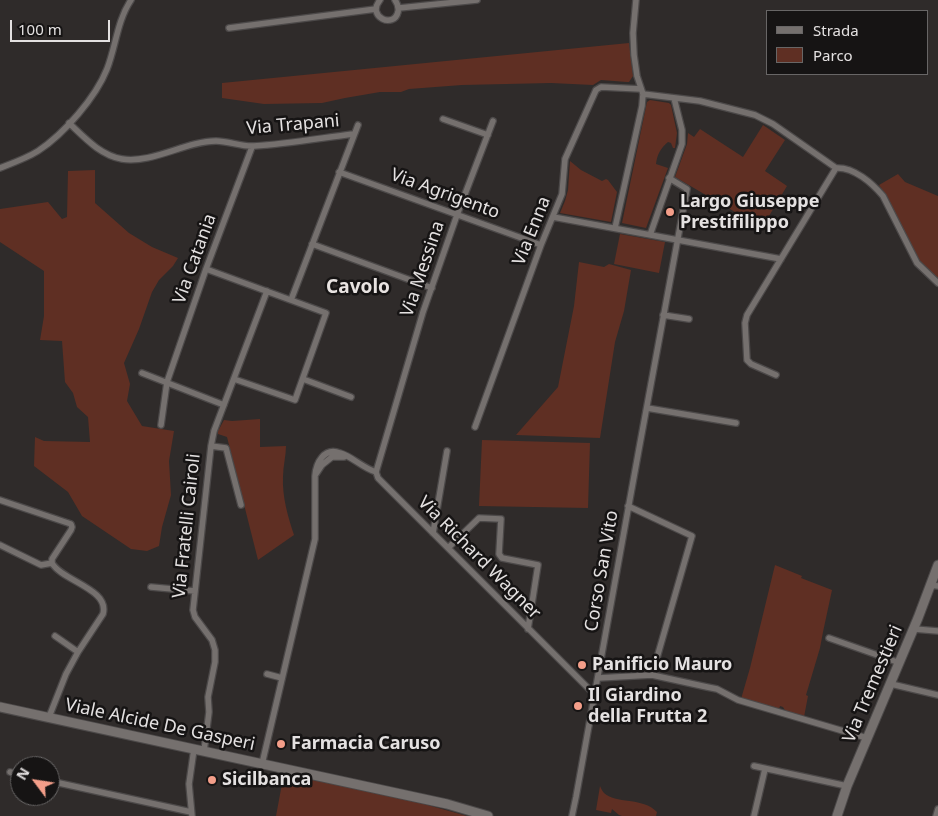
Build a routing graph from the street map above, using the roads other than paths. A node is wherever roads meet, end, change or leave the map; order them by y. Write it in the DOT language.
graph roads {
  1 [pos="131,0"];
  2 [pos="380,0"];
  3 [pos="395,0"];
  4 [pos="477,0"];
  5 [pos="636,0"];
  6 [pos="398,8"];
  7 [pos="376,9"];
  8 [pos="230,28"];
  9 [pos="642,91"];
  10 [pos="674,98"];
  11 [pos="443,119"];
  12 [pos="493,121"];
  13 [pos="69,123"];
  14 [pos="358,124"];
  15 [pos="353,134"];
  16 [pos="488,135"];
  17 [pos="252,147"];
  18 [pos="0,168"];
  19 [pos="836,168"];
  20 [pos="339,172"];
  21 [pos="669,178"];
  22 [pos="457,215"];
  23 [pos="553,217"];
  24 [pos="615,228"];
  25 [pos="650,234"];
  26 [pos="677,240"];
  27 [pos="312,244"];
  28 [pos="541,244"];
  29 [pos="781,259"];
  30 [pos="206,269"];
  31 [pos="938,283"];
  32 [pos="432,288"];
  33 [pos="267,291"];
  34 [pos="291,300"];
  35 [pos="663,315"];
  36 [pos="689,319"];
  37 [pos="142,373"];
  38 [pos="776,375"];
  39 [pos="234,379"];
  40 [pos="303,379"];
  41 [pos="167,382"];
  42 [pos="352,397"];
  43 [pos="224,405"];
  44 [pos="647,408"];
  45 [pos="736,423"];
  46 [pos="161,425"];
  47 [pos="475,427"];
  48 [pos="211,446"];
  49 [pos="447,451"];
  50 [pos="376,472"];
  51 [pos="0,500"];
  52 [pos="241,505"];
  53 [pos="628,506"];
  54 [pos="432,532"];
  55 [pos="0,545"];
  56 [pos="448,548"];
  57 [pos="52,564"];
  58 [pos="938,565"];
  59 [pos="934,586"];
  60 [pos="151,587"];
  61 [pos="195,591"];
  62 [pos="528,629"];
  63 [pos="914,629"];
  64 [pos="938,631"];
  65 [pos="56,636"];
  66 [pos="829,638"];
  67 [pos="78,652"];
  68 [pos="900,663"];
  69 [pos="267,674"];
  70 [pos="652,675"];
  71 [pos="282,678"];
  72 [pos="598,678"];
  73 [pos="891,684"];
  74 [pos="595,695"];
  75 [pos="938,695"];
  76 [pos="0,707"];
  77 [pos="49,717"];
  78 [pos="867,738"];
  79 [pos="194,749"];
  80 [pos="204,751"];
  81 [pos="262,764"];
  82 [pos="754,766"];
  83 [pos="765,769"];
  84 [pos="60,783"];
  85 [pos="847,786"];
  86 [pos="576,796"];
  87 [pos="938,809"];
  88 [pos="191,814"];
  89 [pos="488,816"];
  90 [pos="572,816"];
  91 [pos="577,816"];
  92 [pos="754,816"];
  93 [pos="837,816"];
  94 [pos="936,816"];
  1 -- 13 [label="street"];
  2 -- 7 [label="street"];
  3 -- 6 [label="street"];
  4 -- 6 [label="street"];
  5 -- 9 [label="street"];
  6 -- 7 [label="street"];
  7 -- 8 [label="street"];
  9 -- 10 [label="street"];
  9 -- 23 [label="street, Via Enna"];
  9 -- 24 [label="street"];
  10 -- 19 [label="street"];
  10 -- 21 [label="street"];
  11 -- 16 [label="street"];
  12 -- 16 [label="street, Via Messina"];
  13 -- 17 [label="street, Via Trapani"];
  13 -- 18 [label="street"];
  14 -- 15 [label="street"];
  15 -- 17 [label="street, Via Trapani"];
  15 -- 20 [label="street"];
  16 -- 22 [label="street, Via Messina"];
  17 -- 30 [label="street, Via Catania"];
  19 -- 29 [label="street"];
  19 -- 31 [label="street"];
  20 -- 22 [label="street, Via Agrigento"];
  20 -- 27 [label="street"];
  21 -- 25 [label="street"];
  21 -- 26 [label="street, Corso San Vito"];
  22 -- 28 [label="street, Via Agrigento"];
  22 -- 32 [label="street, Via Messina"];
  23 -- 24 [label="street"];
  23 -- 28 [label="street, Via Enna"];
  24 -- 25 [label="street"];
  25 -- 26 [label="street"];
  26 -- 29 [label="street"];
  26 -- 35 [label="street, Corso San Vito"];
  27 -- 32 [label="street"];
  27 -- 34 [label="street"];
  28 -- 47 [label="street, Via Enna"];
  29 -- 38 [label="street"];
  30 -- 33 [label="street"];
  30 -- 41 [label="street, Via Catania"];
  32 -- 50 [label="street, Via Messina"];
  33 -- 34 [label="street"];
  33 -- 39 [label="street, Via Fratelli Cairoli"];
  34 -- 40 [label="street"];
  35 -- 36 [label="street"];
  35 -- 44 [label="street, Corso San Vito"];
  37 -- 41 [label="street"];
  39 -- 40 [label="street"];
  39 -- 43 [label="street, Via Fratelli Cairoli"];
  40 -- 42 [label="street"];
  41 -- 43 [label="street"];
  41 -- 46 [label="street, Via Catania"];
  43 -- 48 [label="street, Via Fratelli Cairoli"];
  44 -- 45 [label="street"];
  44 -- 53 [label="street, Corso San Vito"];
  48 -- 52 [label="street"];
  48 -- 61 [label="street, Via Fratelli Cairoli"];
  49 -- 54 [label="street"];
  50 -- 54 [label="street, Via Richard Wagner"];
  50 -- 71 [label="street"];
  51 -- 57 [label="street"];
  53 -- 70 [label="street"];
  53 -- 72 [label="street, Corso San Vito"];
  54 -- 56 [label="street, Via Richard Wagner"];
  55 -- 57 [label="street"];
  56 -- 62 [label="street, Via Richard Wagner"];
  56 -- 62 [label="street"];
  57 -- 67 [label="street"];
  58 -- 59 [label="main road, Via Tremestieri"];
  59 -- 63 [label="main road, Via Tremestieri"];
  60 -- 61 [label="street"];
  61 -- 80 [label="street, Via Fratelli Cairoli"];
  62 -- 74 [label="street, Via Richard Wagner"];
  63 -- 64 [label="street"];
  63 -- 68 [label="main road, Via Tremestieri"];
  65 -- 67 [label="street"];
  66 -- 68 [label="street"];
  67 -- 77 [label="street"];
  68 -- 73 [label="main road, Via Tremestieri"];
  69 -- 71 [label="street"];
  70 -- 72 [label="street"];
  70 -- 78 [label="street"];
  71 -- 81 [label="street"];
  72 -- 74 [label="street, Corso San Vito"];
  73 -- 75 [label="street"];
  73 -- 78 [label="main road, Via Tremestieri"];
  74 -- 86 [label="street, Corso San Vito"];
  76 -- 77 [label="main road, Viale Alcide De Gasperi"];
  77 -- 79 [label="main road, Viale Alcide De Gasperi"];
  78 -- 85 [label="main road, Via Tremestieri"];
  79 -- 80 [label="main road, Viale Alcide De Gasperi"];
  79 -- 88 [label="street"];
  80 -- 81 [label="main road, Viale Alcide De Gasperi"];
  81 -- 89 [label="main road, Viale Alcide De Gasperi"];
  82 -- 83 [label="street"];
  83 -- 85 [label="street"];
  83 -- 92 [label="street"];
  84 -- 88 [label="street"];
  85 -- 93 [label="main road, Via Tremestieri"];
  86 -- 90 [label="street"];
  86 -- 91 [label="street"];
  87 -- 94 [label="street"];
}
